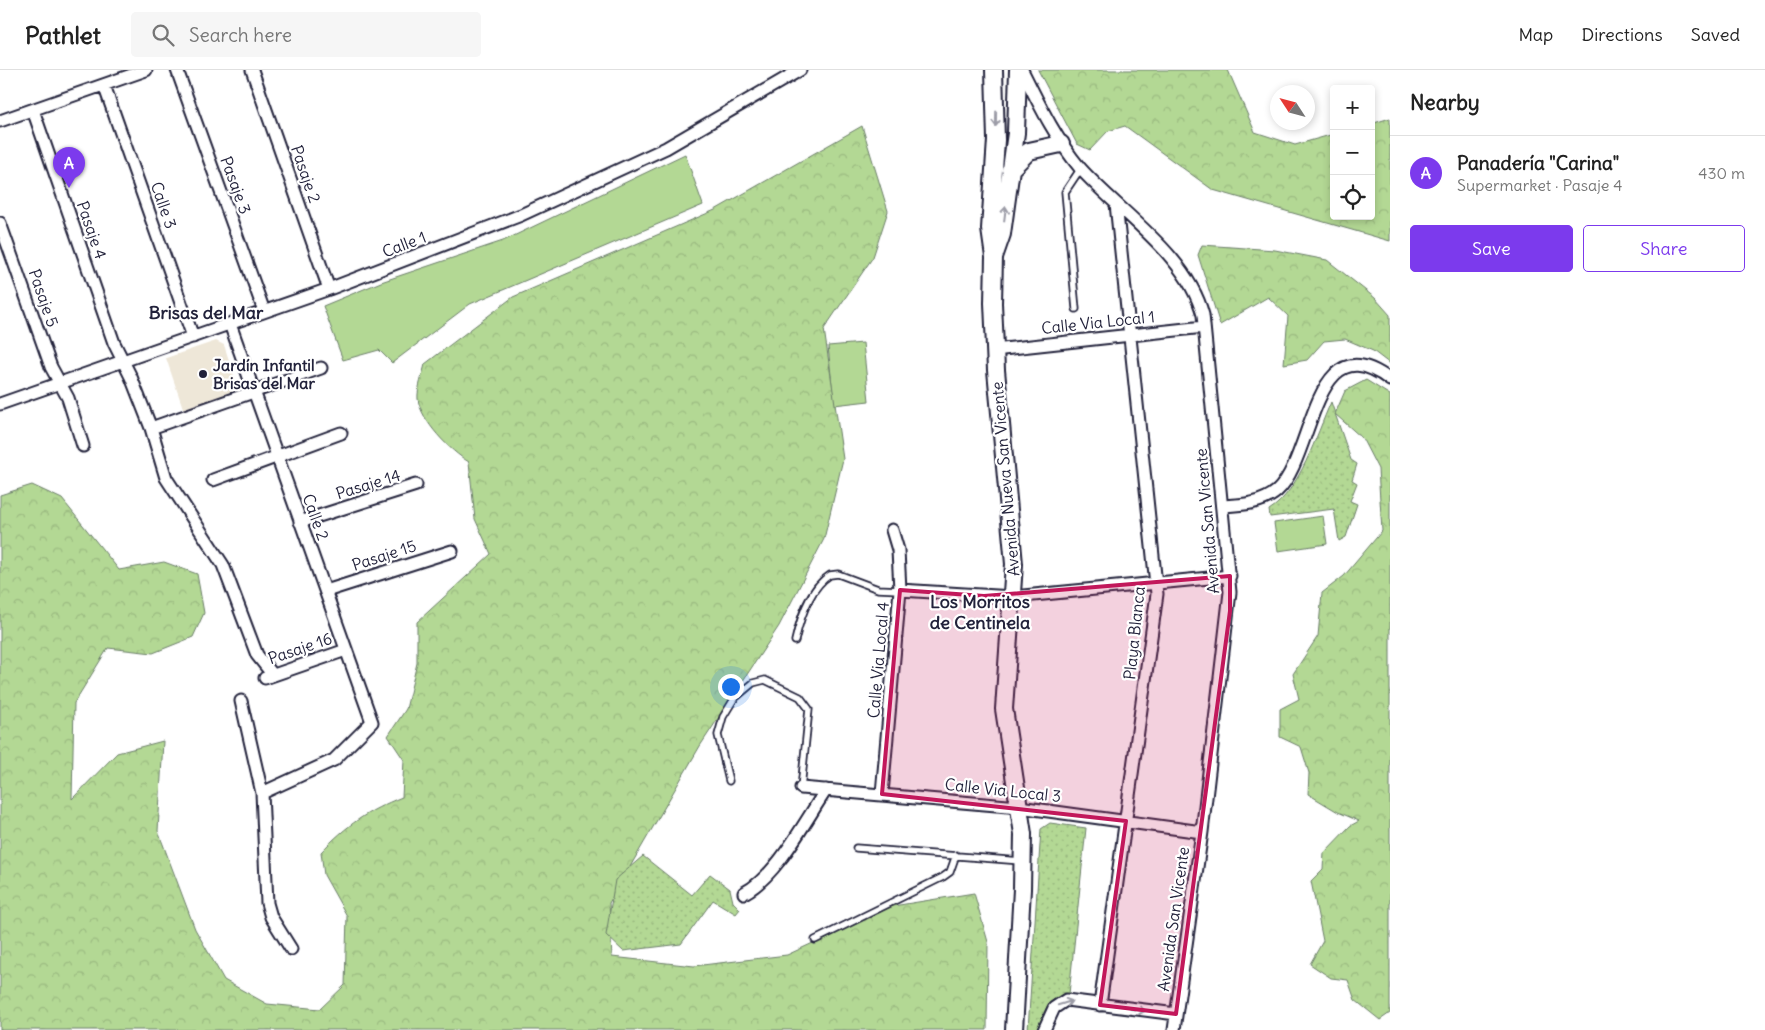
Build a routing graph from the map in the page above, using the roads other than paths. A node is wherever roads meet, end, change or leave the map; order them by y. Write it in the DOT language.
graph roads {
  1 [pos="146,70"];
  2 [pos="177,70"];
  3 [pos="252,70"];
  4 [pos="800,70"];
  5 [pos="994,70"];
  6 [pos="1018,70"];
  7 [pos="1022,70"];
  8 [pos="104,85"];
  9 [pos="33,110"];
  10 [pos="0,121"];
  11 [pos="1061,144"];
  12 [pos="1081,168"];
  13 [pos="1010,170"];
  14 [pos="1116,204"];
  15 [pos="0,223"];
  16 [pos="994,257"];
  17 [pos="329,289"];
  18 [pos="1076,309"];
  19 [pos="264,311"];
  20 [pos="230,324"];
  21 [pos="1204,326"];
  22 [pos="1129,335"];
  23 [pos="193,336"];
  24 [pos="994,350"];
  25 [pos="123,361"];
  26 [pos="321,368"];
  27 [pos="1390,380"];
  28 [pos="60,383"];
  29 [pos="254,393"];
  30 [pos="0,404"];
  31 [pos="151,428"];
  32 [pos="341,433"];
  33 [pos="83,446"];
  34 [pos="277,457"];
  35 [pos="213,480"];
  36 [pos="416,485"];
  37 [pos="1223,506"];
  38 [pos="300,522"];
  39 [pos="892,530"];
  40 [pos="452,551"];
  41 [pos="1230,576"];
  42 [pos="1156,584"];
  43 [pos="900,590"];
  44 [pos="326,591"];
  45 [pos="1013,597"];
  46 [pos="795,641"];
  47 [pos="346,650"];
  48 [pos="269,676"];
  49 [pos="241,701"];
  50 [pos="729,781"];
  51 [pos="801,788"];
  52 [pos="826,790"];
  53 [pos="262,793"];
  54 [pos="882,794"];
  55 [pos="1019,807"];
  56 [pos="1126,821"];
  57 [pos="1202,832"];
  58 [pos="856,848"];
  59 [pos="956,855"];
  60 [pos="1023,861"];
  61 [pos="744,893"];
  62 [pos="814,940"];
  63 [pos="291,949"];
  64 [pos="1100,1005"];
  65 [pos="1176,1014"];
  66 [pos="1014,1030"];
  67 [pos="1044,1030"];
  68 [pos="1174,1030"];
  1 -- 8 [label="street"];
  2 -- 19 [label="street, Pasaje 3"];
  3 -- 17 [label="street, Pasaje 2"];
  4 -- 17 [label="street, Calle 1"];
  5 -- 16 [label="street, Avenida Nueva San Vicente, one-way"];
  6 -- 13 [label="street, Avenida Nueva San Vicente"];
  7 -- 11 [label="street, Avenida San Vicente"];
  8 -- 9 [label="street"];
  8 -- 23 [label="street, Calle 3"];
  9 -- 10 [label="street"];
  9 -- 25 [label="street, Pasaje 4"];
  11 -- 12 [label="street, Avenida San Vicente"];
  11 -- 13 [label="street"];
  12 -- 14 [label="street, Avenida San Vicente"];
  12 -- 18 [label="lane"];
  16 -- 13 [label="street, Avenida Nueva San Vicente, one-way"];
  14 -- 21 [label="street, Avenida San Vicente"];
  14 -- 22 [label="street, Playa Blanca"];
  15 -- 28 [label="street, Pasaje 5"];
  16 -- 24 [label="street, Avenida Nueva San Vicente"];
  17 -- 19 [label="street, Calle 1"];
  19 -- 20 [label="street, Calle 1"];
  20 -- 23 [label="street, Calle 1"];
  20 -- 29 [label="street, Calle 2"];
  21 -- 22 [label="street, Calle Via Local 1"];
  21 -- 37 [label="street, Avenida San Vicente"];
  22 -- 24 [label="street, Calle Via Local 1"];
  22 -- 42 [label="street, Playa Blanca"];
  23 -- 25 [label="street, Calle 1"];
  24 -- 45 [label="street, Avenida Nueva San Vicente"];
  25 -- 28 [label="street, Calle 1"];
  25 -- 31 [label="street, Pasaje 4"];
  26 -- 29 [label="street"];
  27 -- 37 [label="street"];
  28 -- 30 [label="street, Calle 1"];
  28 -- 33 [label="street, Pasaje 5"];
  29 -- 31 [label="street"];
  29 -- 34 [label="street, Calle 2"];
  31 -- 48 [label="street, Pasaje 4"];
  32 -- 34 [label="street"];
  34 -- 35 [label="street"];
  34 -- 38 [label="street, Calle 2"];
  36 -- 38 [label="street, Pasaje 14"];
  37 -- 41 [label="street, Avenida San Vicente"];
  38 -- 44 [label="street, Calle 2"];
  39 -- 43 [label="street, Calle Via Local 4"];
  40 -- 44 [label="street, Pasaje 15"];
  41 -- 42 [label="street"];
  41 -- 57 [label="street, Avenida San Vicente"];
  42 -- 45 [label="street"];
  42 -- 56 [label="street, Playa Blanca"];
  43 -- 45 [label="street"];
  43 -- 46 [label="lane"];
  43 -- 54 [label="street, Calle Via Local 4"];
  44 -- 47 [label="street, Calle 2"];
  45 -- 55 [label="street, Avenida Nueva San Vicente"];
  47 -- 48 [label="street, Pasaje 16"];
  47 -- 53 [label="street, Calle 2"];
  49 -- 53 [label="street"];
  50 -- 51 [label="lane"];
  51 -- 52 [label="street, Calle Via Local 3"];
  52 -- 54 [label="street, Calle Via Local 3"];
  52 -- 61 [label="street"];
  53 -- 63 [label="street"];
  54 -- 55 [label="street, Calle Via Local 3"];
  55 -- 56 [label="street, Calle Via Local 3"];
  55 -- 60 [label="street, Avenida Nueva San Vicente"];
  56 -- 57 [label="street, Calle Via Local 3"];
  56 -- 64 [label="street, Playa Blanca"];
  57 -- 65 [label="street, Avenida San Vicente"];
  58 -- 59 [label="lane"];
  59 -- 60 [label="lane"];
  59 -- 62 [label="lane"];
  60 -- 66 [label="street, Avenida Nueva San Vicente"];
  64 -- 65 [label="street, one-way"];
  67 -- 64 [label="street, one-way"];
  65 -- 68 [label="street, Avenida San Vicente"];
}
